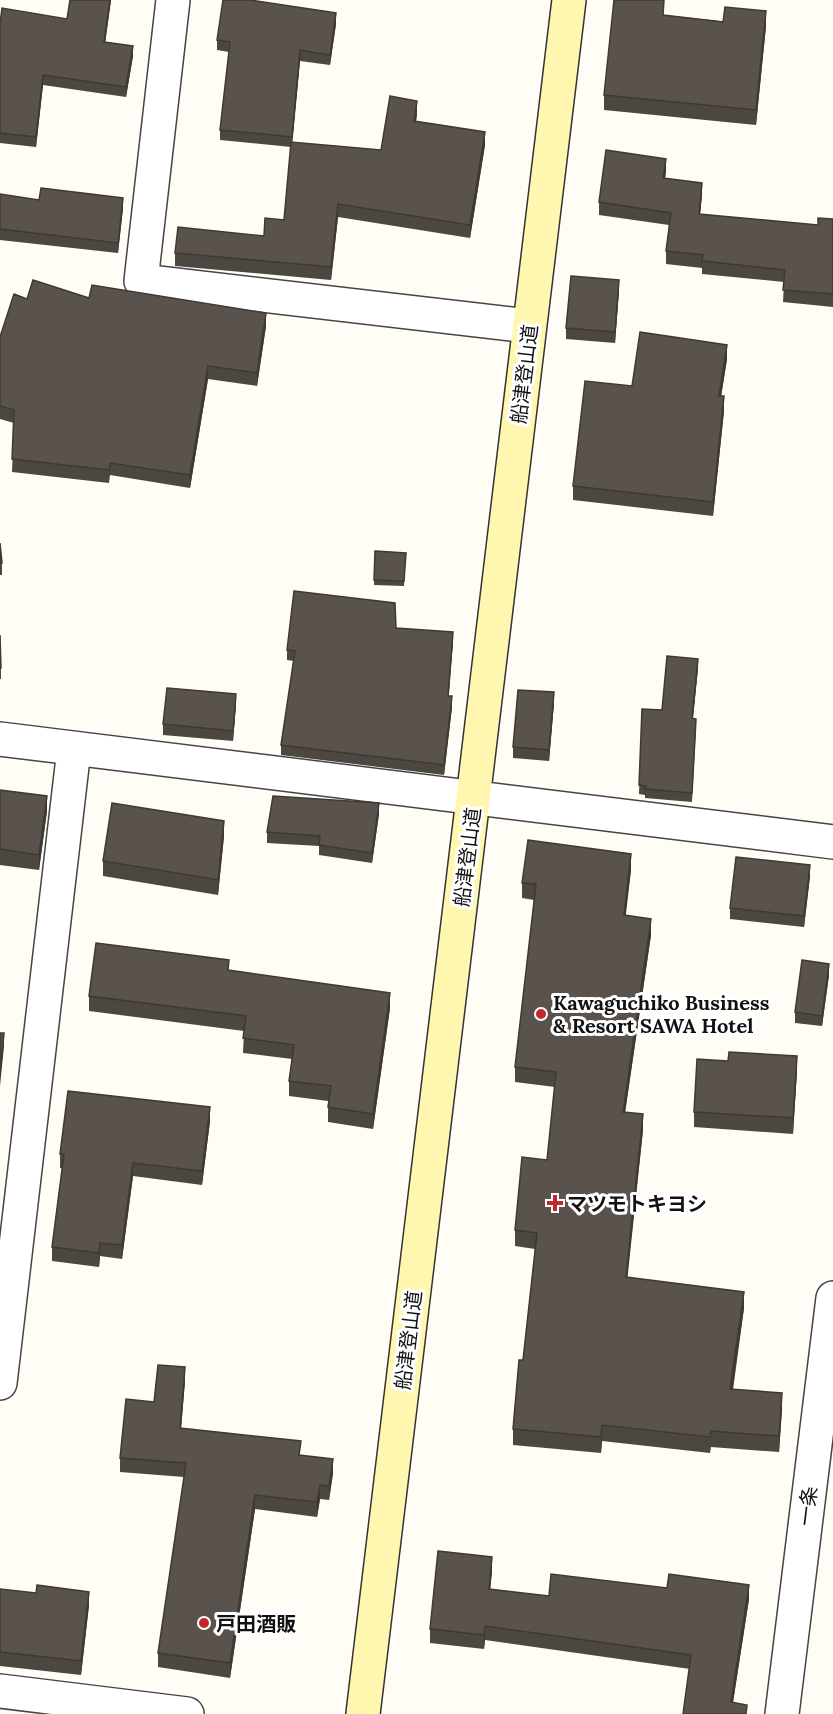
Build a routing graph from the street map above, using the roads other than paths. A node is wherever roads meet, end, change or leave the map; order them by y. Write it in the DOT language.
graph roads {
  1 [pos="173,0"];
  2 [pos="569,0"];
  3 [pos="529,326"];
  4 [pos="0,740"];
  5 [pos="75,749"];
  6 [pos="474,799"];
  7 [pos="833,842"];
  8 [pos="833,1298"];
  9 [pos="0,1383"];
  10 [pos="0,1691"];
  11 [pos="187,1714"];
  12 [pos="363,1714"];
  13 [pos="782,1714"];
  1 -- 3 [label="street"];
  2 -- 3 [label="street, 船津登山道"];
  3 -- 6 [label="street, 船津登山道"];
  4 -- 5 [label="street"];
  5 -- 6 [label="street"];
  5 -- 9 [label="street"];
  6 -- 7 [label="street"];
  6 -- 12 [label="street, 船津登山道"];
  8 -- 13 [label="street, 一条"];
  10 -- 11 [label="street"];
}
